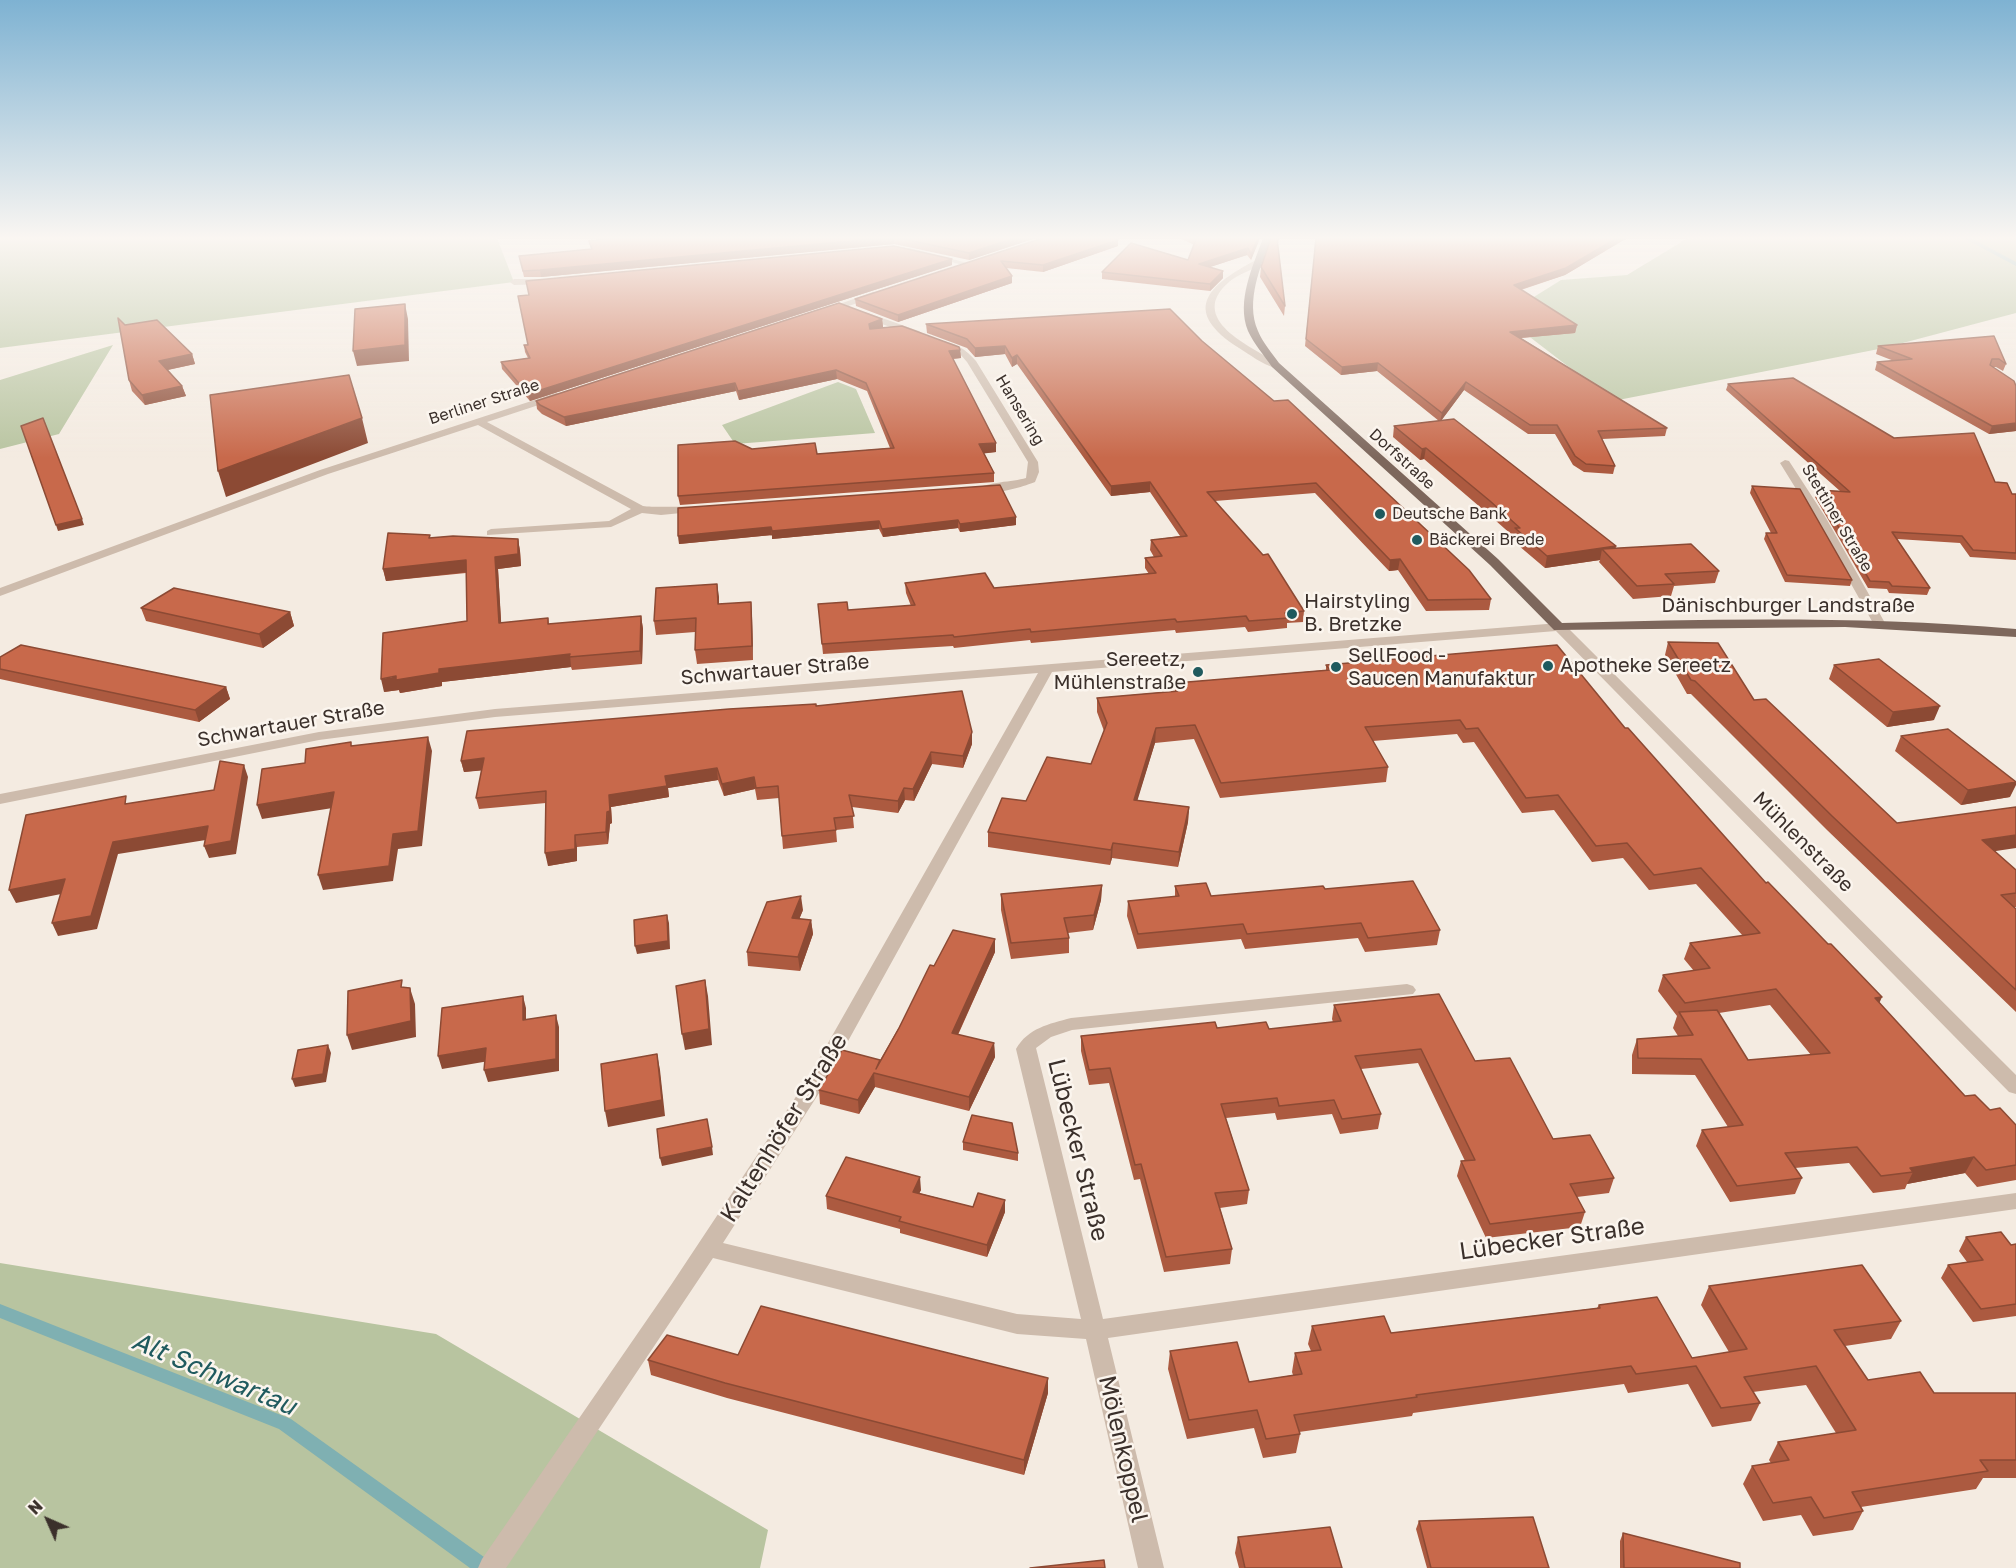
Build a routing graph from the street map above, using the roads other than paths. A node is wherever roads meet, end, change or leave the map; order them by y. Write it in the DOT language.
graph roads {
  1 [pos="823,311"];
  2 [pos="855,311"];
  3 [pos="1208,311"];
  4 [pos="1250,311"];
  5 [pos="817,313"];
  6 [pos="1275,365"];
  7 [pos="569,392"];
  8 [pos="478,421"];
  9 [pos="1785,463"];
  10 [pos="973,490"];
  11 [pos="708,508"];
  12 [pos="640,509"];
  13 [pos="490,533"];
  14 [pos="0,592"];
  15 [pos="1879,623"];
  16 [pos="1559,627"];
  17 [pos="2016,633"];
  18 [pos="1047,669"];
  19 [pos="0,799"];
  20 [pos="1407,990"];
  21 [pos="2016,1087"];
  22 [pos="2016,1201"];
  23 [pos="709,1248"];
  24 [pos="1095,1330"];
  25 [pos="492,1568"];
  26 [pos="1151,1568"];
  1 -- 5 [label="street"];
  2 -- 10 [label="street, Hansering"];
  3 -- 6 [label="street, Dorfstraße"];
  4 -- 6 [label="main road, Dorfstraße"];
  6 -- 16 [label="main road, Dorfstraße"];
  7 -- 8 [label="street, Berliner Straße"];
  8 -- 12 [label="street"];
  8 -- 14 [label="street, Berliner Straße"];
  9 -- 15 [label="street, Stettiner Straße"];
  11 -- 12 [label="street"];
  12 -- 13 [label="street"];
  15 -- 16 [label="main road, Dänischburger Landstraße"];
  15 -- 17 [label="main road, Dänischburger Landstraße"];
  16 -- 18 [label="street, Schwartauer Straße"];
  16 -- 21 [label="street, Mühlenstraße"];
  18 -- 19 [label="street, Schwartauer Straße"];
  18 -- 23 [label="street, Kaltenhöfer Straße"];
  20 -- 24 [label="street, Lübecker Straße"];
  22 -- 24 [label="street, Lübecker Straße"];
  23 -- 24 [label="street, Lübecker Straße"];
  23 -- 25 [label="street, Kaltenhöfer Straße"];
  24 -- 26 [label="street, Mölenkoppel"];
}
